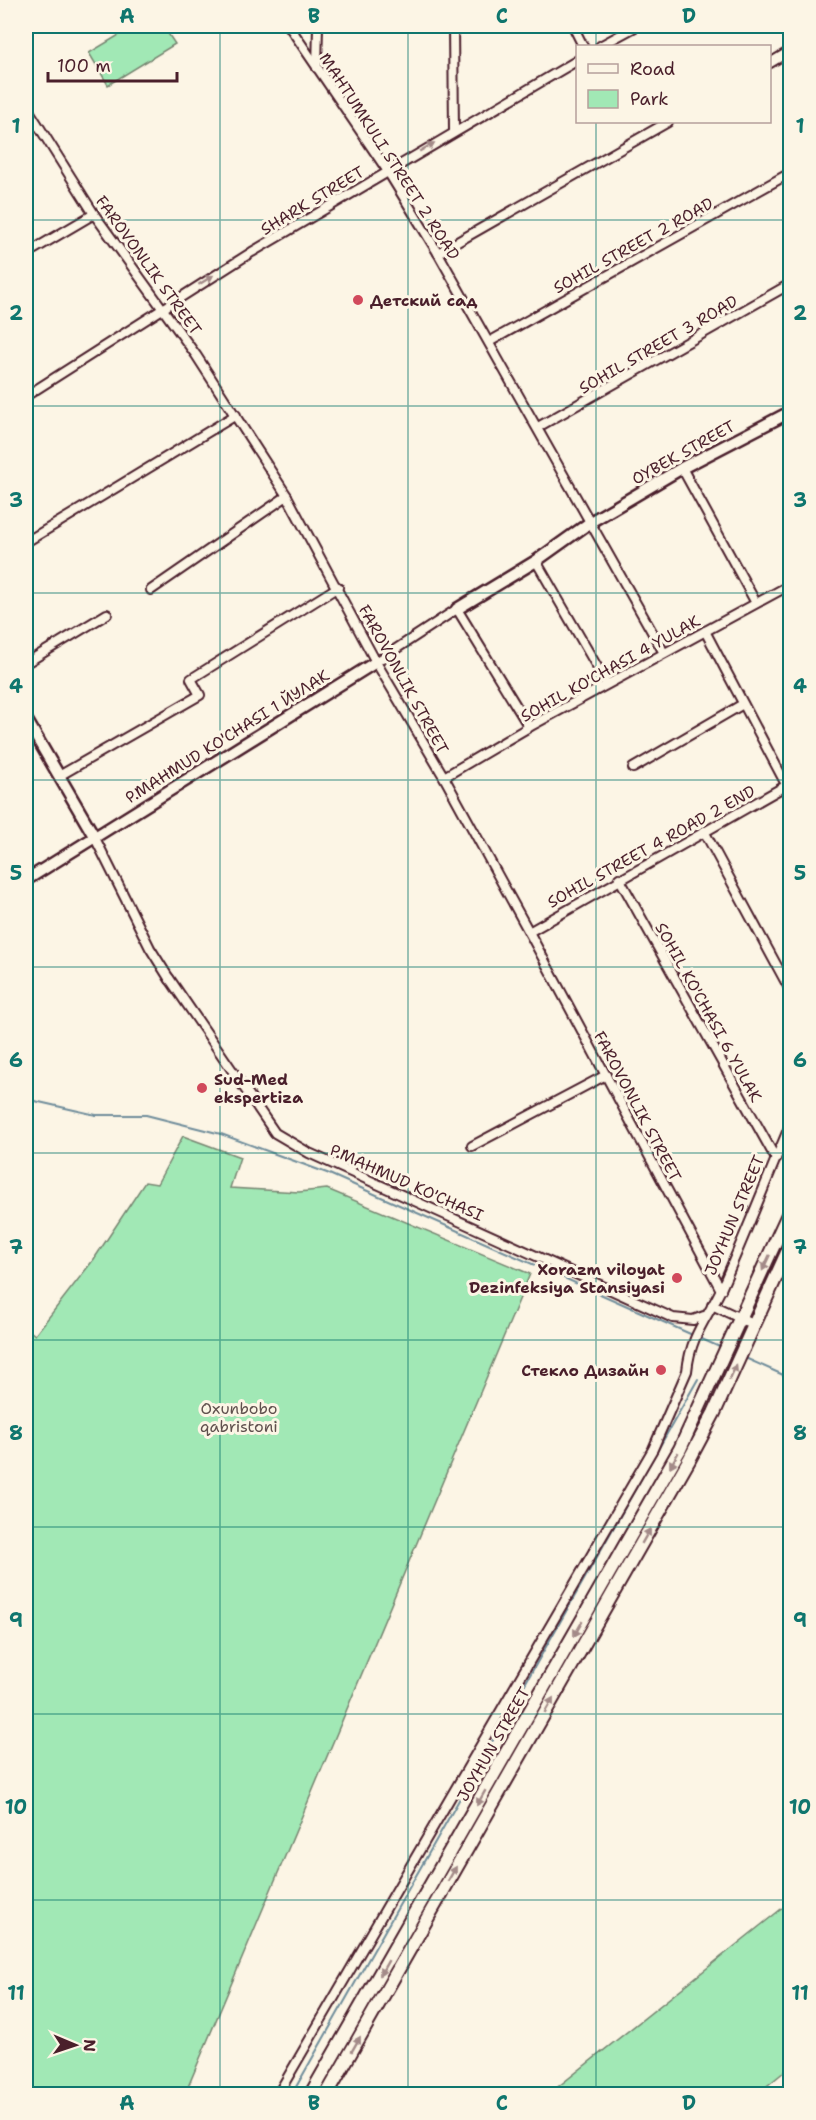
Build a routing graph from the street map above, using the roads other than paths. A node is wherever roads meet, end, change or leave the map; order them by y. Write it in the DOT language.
graph roads {
  1 [pos="289,26"];
  2 [pos="318,26"];
  3 [pos="453,26"];
  4 [pos="573,26"];
  5 [pos="637,26"];
  6 [pos="582,45"];
  7 [pos="602,45"];
  8 [pos="790,51"];
  9 [pos="576,61"];
  10 [pos="771,62"];
  11 [pos="317,68"];
  12 [pos="26,106"];
  13 [pos="666,123"];
  14 [pos="37,124"];
  15 [pos="26,131"];
  16 [pos="454,131"];
  17 [pos="387,170"];
  18 [pos="790,172"];
  19 [pos="94,214"];
  20 [pos="438,253"];
  21 [pos="26,254"];
  22 [pos="790,284"];
  23 [pos="160,311"];
  24 [pos="489,342"];
  25 [pos="26,396"];
  26 [pos="790,412"];
  27 [pos="236,415"];
  28 [pos="538,428"];
  29 [pos="682,468"];
  30 [pos="287,496"];
  31 [pos="592,521"];
  32 [pos="26,542"];
  33 [pos="536,561"];
  34 [pos="790,585"];
  35 [pos="338,586"];
  36 [pos="151,590"];
  37 [pos="756,603"];
  38 [pos="457,609"];
  39 [pos="106,614"];
  40 [pos="705,631"];
  41 [pos="664,653"];
  42 [pos="376,662"];
  43 [pos="26,663"];
  44 [pos="607,684"];
  45 [pos="743,704"];
  46 [pos="26,719"];
  47 [pos="529,727"];
  48 [pos="633,768"];
  49 [pos="59,776"];
  50 [pos="444,777"];
  51 [pos="789,788"];
  52 [pos="704,831"];
  53 [pos="94,836"];
  54 [pos="619,878"];
  55 [pos="26,879"];
  56 [pos="530,932"];
  57 [pos="169,978"];
  58 [pos="790,990"];
  59 [pos="606,1075"];
  60 [pos="790,1125"];
  61 [pos="274,1141"];
  62 [pos="472,1146"];
  63 [pos="776,1159"];
  64 [pos="790,1210"];
  65 [pos="790,1246"];
  66 [pos="721,1290"];
  67 [pos="712,1305"];
  68 [pos="704,1316"];
  69 [pos="739,1322"];
  70 [pos="753,1328"];
  71 [pos="278,2094"];
  72 [pos="311,2094"];
  73 [pos="327,2094"];
  1 -- 11 [label="street, MAHTUMKULI STREET 2 ROAD"];
  2 -- 11 [label="street"];
  3 -- 16 [label="street"];
  4 -- 6 [label="street"];
  5 -- 7 [label="street"];
  8 -- 10 [label="street"];
  9 -- 16 [label="street, SHARK STREET"];
  11 -- 17 [label="street, MAHTUMKULI STREET 2 ROAD"];
  12 -- 14 [label="street, FAROVONLIK STREET"];
  13 -- 20 [label="street"];
  14 -- 15 [label="street"];
  14 -- 19 [label="street, FAROVONLIK STREET"];
  17 -- 16 [label="street, SHARK STREET, one-way"];
  17 -- 20 [label="street, MAHTUMKULI STREET 2 ROAD"];
  23 -- 17 [label="street, SHARK STREET, one-way"];
  18 -- 24 [label="street, SOHIL STREET 2 ROAD"];
  19 -- 21 [label="street"];
  19 -- 23 [label="street, FAROVONLIK STREET"];
  20 -- 24 [label="street, MAHTUMKULI STREET 2 ROAD"];
  22 -- 28 [label="street, SOHIL STREET 3 ROAD"];
  23 -- 25 [label="street, SHARK STREET"];
  23 -- 27 [label="street, FAROVONLIK STREET"];
  24 -- 28 [label="street, MAHTUMKULI STREET 2 ROAD"];
  26 -- 29 [label="street, OYBEK STREET"];
  27 -- 30 [label="street, FAROVONLIK STREET"];
  27 -- 32 [label="street"];
  28 -- 31 [label="street, MAHTUMKULI STREET 2 ROAD"];
  29 -- 31 [label="street, OYBEK STREET"];
  29 -- 37 [label="street"];
  30 -- 35 [label="street, FAROVONLIK STREET"];
  30 -- 36 [label="street"];
  31 -- 33 [label="street, OYBEK STREET"];
  31 -- 41 [label="street"];
  33 -- 38 [label="street, OYBEK STREET"];
  33 -- 44 [label="street"];
  34 -- 37 [label="street, SOHIL KO'CHASI 4 YULAK"];
  35 -- 42 [label="street, FAROVONLIK STREET"];
  35 -- 49 [label="street"];
  37 -- 40 [label="street, SOHIL KO'CHASI 4 YULAK"];
  38 -- 42 [label="street, OYBEK STREET"];
  38 -- 47 [label="street"];
  39 -- 43 [label="street"];
  40 -- 41 [label="street, SOHIL KO'CHASI 4 YULAK"];
  40 -- 45 [label="street"];
  41 -- 44 [label="street, SOHIL KO'CHASI 4 YULAK"];
  42 -- 50 [label="street, FAROVONLIK STREET"];
  42 -- 53 [label="street, P.MAHMUD KO'CHASI 1 ЙУЛАК"];
  44 -- 47 [label="street, SOHIL KO'CHASI 4 YULAK"];
  45 -- 48 [label="street"];
  45 -- 51 [label="street"];
  46 -- 49 [label="street"];
  47 -- 50 [label="street, SOHIL KO'CHASI 4 YULAK"];
  49 -- 53 [label="street"];
  50 -- 56 [label="street, FAROVONLIK STREET"];
  51 -- 52 [label="street, SOHIL STREET 4 ROAD 2 END"];
  52 -- 54 [label="street, SOHIL STREET 4 ROAD 2 END"];
  52 -- 58 [label="street"];
  53 -- 55 [label="street, P.MAHMUD KO'CHASI 1 ЙУЛАК"];
  53 -- 57 [label="street, P.MAHMUD KO'CHASI"];
  54 -- 56 [label="street, SOHIL STREET 4 ROAD 2 END"];
  54 -- 63 [label="street, SOHIL KO'CHASI 6 YULAK"];
  56 -- 59 [label="street, FAROVONLIK STREET"];
  57 -- 61 [label="street, P.MAHMUD KO'CHASI"];
  57 -- 68 [label="street, P.MAHMUD KO'CHASI"];
  59 -- 62 [label="street"];
  59 -- 66 [label="street, FAROVONLIK STREET"];
  60 -- 63 [label="street, JOYHUN STREET"];
  63 -- 66 [label="street, JOYHUN STREET"];
  64 -- 69 [label="main road, one-way"];
  65 -- 70 [label="main road"];
  66 -- 67 [label="street, JOYHUN STREET"];
  67 -- 68 [label="street, JOYHUN STREET"];
  67 -- 69 [label="street"];
  68 -- 71 [label="street, JOYHUN STREET"];
  69 -- 70 [label="street"];
  69 -- 72 [label="main road, JOYHUN STREET, one-way"];
  73 -- 70 [label="main road, JOYHUN STREET, one-way"];
}
